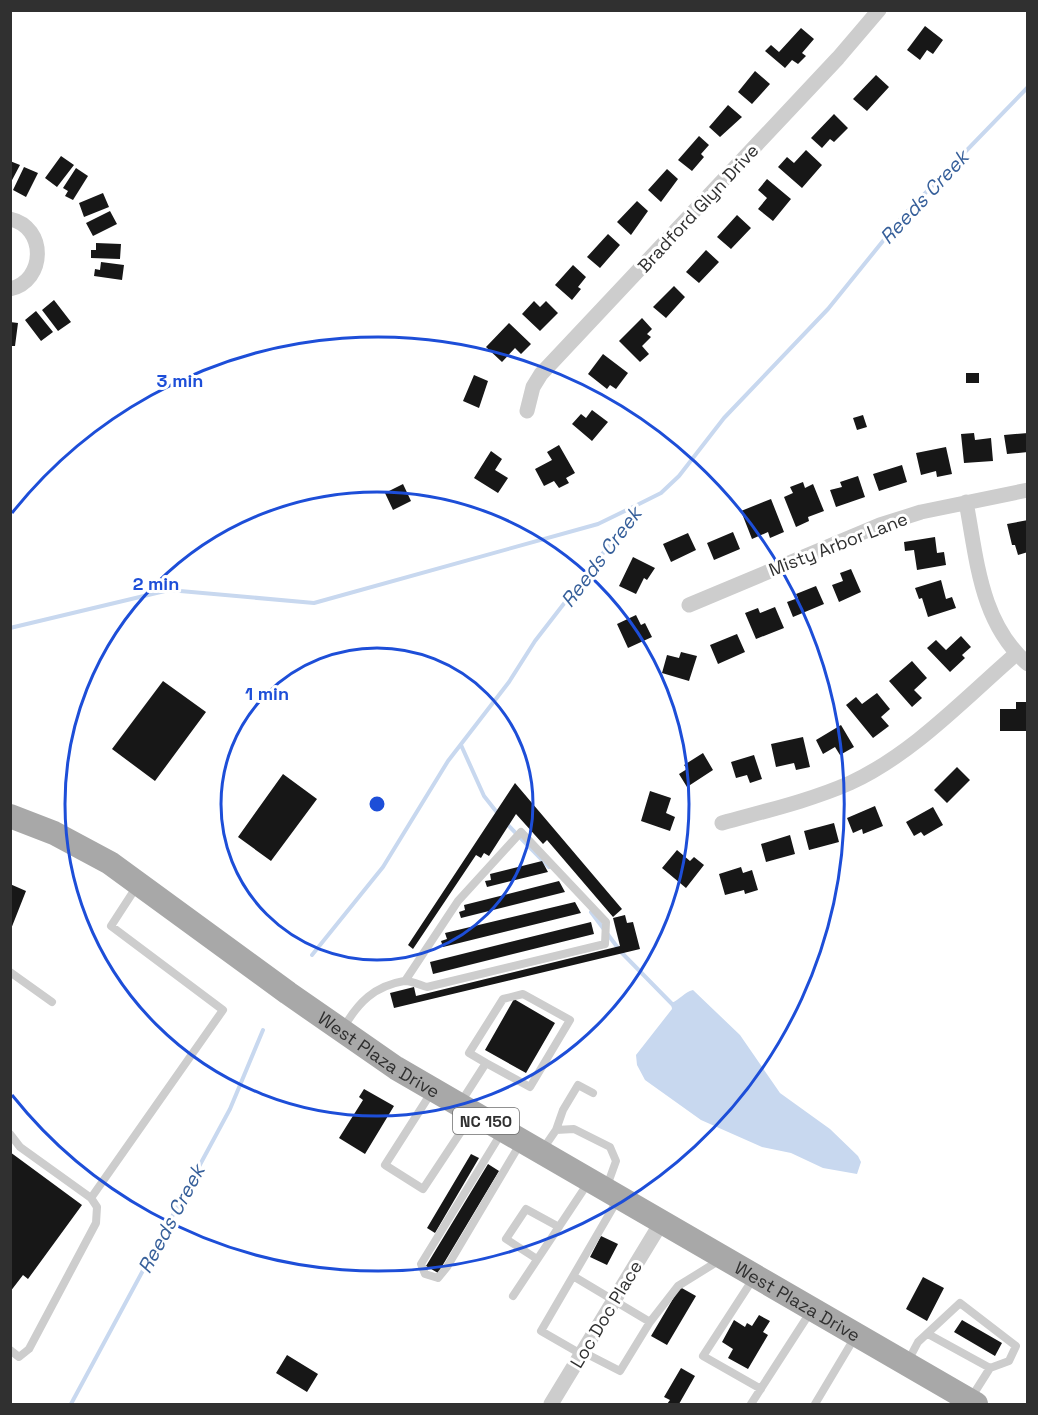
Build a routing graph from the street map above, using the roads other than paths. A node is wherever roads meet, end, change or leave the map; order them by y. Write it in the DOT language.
graph roads {
  1 [pos="879,10"];
  2 [pos="10,219"];
  3 [pos="10,290"];
  4 [pos="527,411"];
  5 [pos="1028,490"];
  6 [pos="966,502"];
  7 [pos="688,605"];
  8 [pos="1022,659"];
  9 [pos="10,816"];
  10 [pos="722,823"];
  11 [pos="140,882"];
  12 [pos="10,972"];
  13 [pos="405,981"];
  14 [pos="52,1002"];
  15 [pos="341,1031"];
  16 [pos="486,1064"];
  17 [pos="433,1090"];
  18 [pos="593,1093"];
  19 [pos="465,1110"];
  20 [pos="556,1130"];
  21 [pos="10,1134"];
  22 [pos="521,1142"];
  23 [pos="604,1190"];
  24 [pos="91,1198"];
  25 [pos="661,1223"];
  26 [pos="559,1227"];
  27 [pos="722,1258"];
  28 [pos="537,1259"];
  29 [pos="573,1276"];
  30 [pos="754,1276"];
  31 [pos="513,1296"];
  32 [pos="614,1301"];
  33 [pos="812,1310"];
  34 [pos="650,1322"];
  35 [pos="928,1334"];
  36 [pos="856,1335"];
  37 [pos="10,1350"];
  38 [pos="582,1353"];
  39 [pos="907,1365"];
  40 [pos="990,1368"];
  41 [pos="761,1389"];
  42 [pos="971,1403"];
  43 [pos="550,1404"];
  44 [pos="751,1404"];
  45 [pos="815,1404"];
  1 -- 4 [label="street, Bradford Glyn Drive"];
  2 -- 3 [label="street"];
  5 -- 6 [label="street, Misty Arbor Lane"];
  6 -- 7 [label="street, Misty Arbor Lane"];
  6 -- 8 [label="street"];
  8 -- 10 [label="street"];
  9 -- 11 [label="main road, West Plaza Drive / NC 150"];
  11 -- 15 [label="main road, West Plaza Drive / NC 150"];
  11 -- 24 [label="lane"];
  12 -- 14 [label="lane"];
  13 -- 13 [label="lane"];
  13 -- 15 [label="lane"];
  15 -- 17 [label="main road, West Plaza Drive / NC 150"];
  16 -- 16 [label="lane"];
  16 -- 19 [label="lane"];
  17 -- 19 [label="main road, West Plaza Drive / NC 150"];
  17 -- 19 [label="lane"];
  18 -- 20 [label="lane"];
  19 -- 22 [label="main road, West Plaza Drive / NC 150"];
  20 -- 22 [label="lane"];
  20 -- 23 [label="lane"];
  21 -- 24 [label="lane"];
  22 -- 22 [label="lane"];
  22 -- 23 [label="main road, West Plaza Drive / NC 150"];
  23 -- 25 [label="main road, West Plaza Drive / NC 150"];
  23 -- 26 [label="lane"];
  23 -- 29 [label="lane"];
  24 -- 37 [label="lane"];
  25 -- 27 [label="main road, West Plaza Drive / NC 150"];
  25 -- 32 [label="street, Loc Doc Place"];
  26 -- 28 [label="lane"];
  26 -- 28 [label="lane"];
  27 -- 30 [label="main road, West Plaza Drive / NC 150"];
  27 -- 34 [label="lane"];
  28 -- 31 [label="lane"];
  29 -- 32 [label="lane"];
  29 -- 38 [label="lane"];
  30 -- 33 [label="main road, West Plaza Drive / NC 150"];
  30 -- 41 [label="lane"];
  32 -- 34 [label="lane"];
  32 -- 38 [label="street, Loc Doc Place"];
  33 -- 36 [label="main road, West Plaza Drive / NC 150"];
  33 -- 41 [label="lane"];
  34 -- 38 [label="lane"];
  35 -- 39 [label="lane"];
  35 -- 40 [label="lane"];
  35 -- 40 [label="lane"];
  36 -- 39 [label="main road, West Plaza Drive / NC 150"];
  36 -- 45 [label="lane"];
  38 -- 43 [label="street, Loc Doc Place"];
  39 -- 42 [label="main road, West Plaza Drive / NC 150"];
  40 -- 42 [label="lane"];
  41 -- 44 [label="lane"];
}
